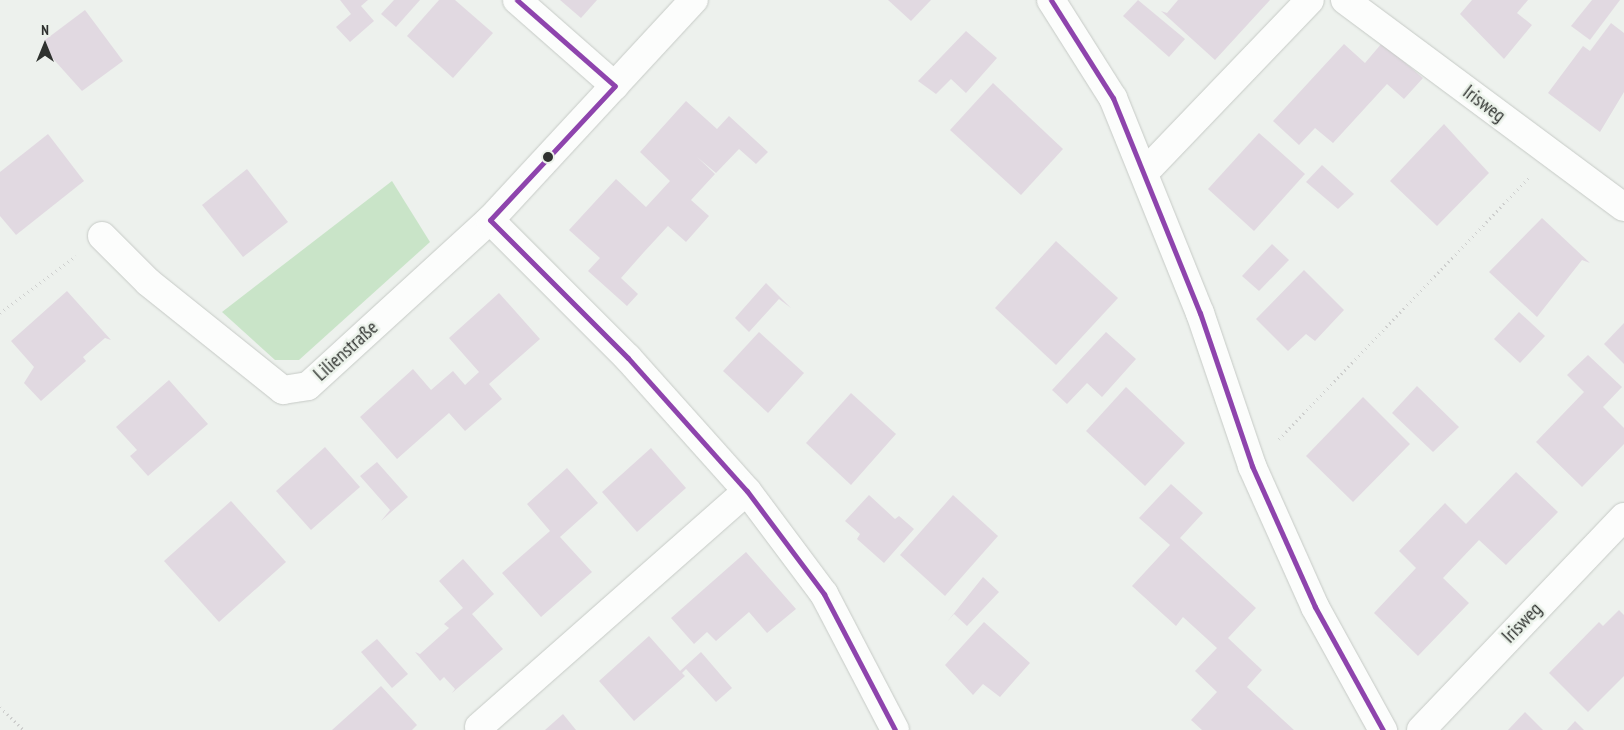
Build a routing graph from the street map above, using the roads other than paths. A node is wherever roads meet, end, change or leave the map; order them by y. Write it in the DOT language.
graph roads {
  1 [pos="517,0"];
  2 [pos="694,0"];
  3 [pos="1051,0"];
  4 [pos="1310,0"];
  5 [pos="1345,0"];
  6 [pos="615,86"];
  7 [pos="1145,172"];
  8 [pos="1624,207"];
  9 [pos="490,220"];
  10 [pos="102,236"];
  11 [pos="747,491"];
  12 [pos="1624,517"];
  13 [pos="479,727"];
  14 [pos="895,730"];
  15 [pos="1383,730"];
  16 [pos="1420,730"];
  1 -- 6 [label="street"];
  2 -- 6 [label="street, Lilienstraße"];
  3 -- 7 [label="street"];
  4 -- 7 [label="street"];
  5 -- 8 [label="street, Irisweg"];
  6 -- 9 [label="street, Lilienstraße"];
  7 -- 15 [label="street"];
  9 -- 10 [label="street, Lilienstraße"];
  9 -- 11 [label="street"];
  11 -- 13 [label="street"];
  11 -- 14 [label="street"];
  12 -- 16 [label="street, Irisweg"];
}
